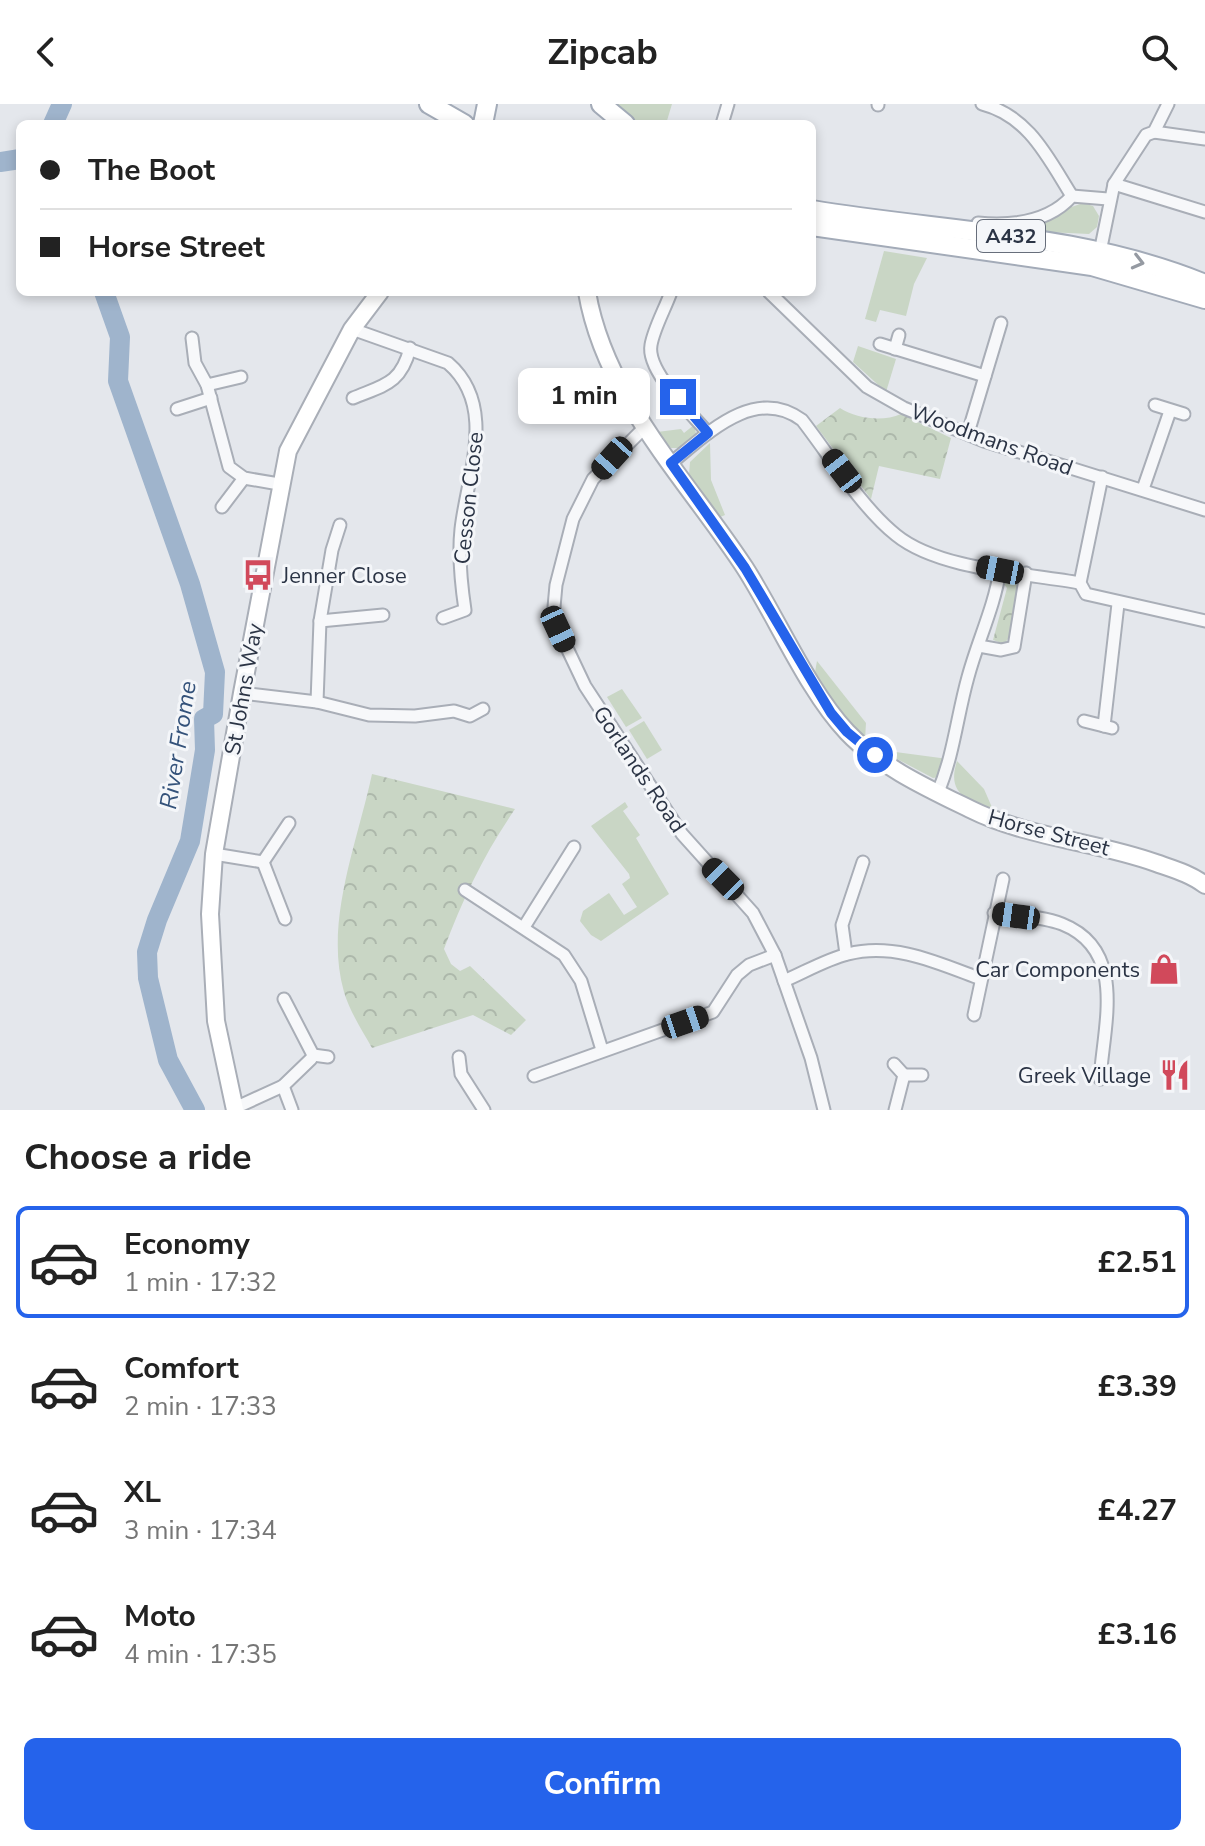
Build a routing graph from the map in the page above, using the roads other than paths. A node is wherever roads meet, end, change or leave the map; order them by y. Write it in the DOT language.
graph roads {
  1 [pos="601,104"];
  2 [pos="982,104"];
  3 [pos="1168,104"];
  4 [pos="439,106"];
  5 [pos="458,120"];
  6 [pos="620,120"];
  7 [pos="1154,132"];
  8 [pos="1205,139"];
  9 [pos="1114,184"];
  10 [pos="1072,196"];
  11 [pos="1108,199"];
  12 [pos="816,211"];
  13 [pos="1205,212"];
  14 [pos="907,216"];
  15 [pos="816,227"];
  16 [pos="1100,252"];
  17 [pos="1205,284"];
  18 [pos="377,296"];
  19 [pos="588,296"];
  20 [pos="668,296"];
  21 [pos="773,296"];
  22 [pos="1205,299"];
  23 [pos="1001,323"];
  24 [pos="352,329"];
  25 [pos="899,335"];
  26 [pos="192,338"];
  27 [pos="880,344"];
  28 [pos="410,348"];
  29 [pos="207,349"];
  30 [pos="895,349"];
  31 [pos="193,351"];
  32 [pos="985,376"];
  33 [pos="241,377"];
  34 [pos="207,385"];
  35 [pos="211,398"];
  36 [pos="353,398"];
  37 [pos="1155,405"];
  38 [pos="177,409"];
  39 [pos="1170,411"];
  40 [pos="1184,414"];
  41 [pos="645,427"];
  42 [pos="708,433"];
  43 [pos="968,433"];
  44 [pos="671,463"];
  45 [pos="1102,477"];
  46 [pos="244,478"];
  47 [pos="279,484"];
  48 [pos="1143,489"];
  49 [pos="222,507"];
  50 [pos="1205,510"];
  51 [pos="340,525"];
  52 [pos="1000,570"];
  53 [pos="1026,573"];
  54 [pos="1080,583"];
  55 [pos="1118,604"];
  56 [pos="383,615"];
  57 [pos="443,618"];
  58 [pos="320,621"];
  59 [pos="1205,621"];
  60 [pos="979,646"];
  61 [pos="242,693"];
  62 [pos="317,702"];
  63 [pos="483,709"];
  64 [pos="1084,721"];
  65 [pos="938,792"];
  66 [pos="289,823"];
  67 [pos="574,847"];
  68 [pos="214,854"];
  69 [pos="263,862"];
  70 [pos="863,862"];
  71 [pos="1003,879"];
  72 [pos="1205,885"];
  73 [pos="465,890"];
  74 [pos="994,913"];
  75 [pos="285,919"];
  76 [pos="524,927"];
  77 [pos="846,954"];
  78 [pos="775,955"];
  79 [pos="981,979"];
  80 [pos="784,981"];
  81 [pos="284,999"];
  82 [pos="974,1015"];
  83 [pos="602,1050"];
  84 [pos="313,1055"];
  85 [pos="328,1057"];
  86 [pos="459,1057"];
  87 [pos="894,1064"];
  88 [pos="904,1075"];
  89 [pos="922,1075"];
  90 [pos="534,1076"];
  91 [pos="1100,1079"];
  92 [pos="283,1086"];
  93 [pos="235,1109"];
  94 [pos="292,1110"];
  95 [pos="484,1110"];
  96 [pos="824,1110"];
  97 [pos="895,1110"];
  1 -- 6 [label="main road"];
  2 -- 10 [label="street"];
  3 -- 7 [label="street"];
  4 -- 5 [label="main road"];
  7 -- 8 [label="street"];
  7 -- 9 [label="street"];
  9 -- 11 [label="street"];
  9 -- 13 [label="street"];
  10 -- 11 [label="street"];
  10 -- 14 [label="street"];
  11 -- 16 [label="street"];
  12 -- 16 [label="main road, A432"];
  15 -- 22 [label="main road, A432"];
  16 -- 17 [label="main road, A432, one-way"];
  18 -- 24 [label="main road, St Johns Way"];
  19 -- 41 [label="main road, Horse Street"];
  20 -- 42 [label="street"];
  21 -- 43 [label="street, Woodmans Road"];
  23 -- 32 [label="street"];
  24 -- 28 [label="street, Cesson Close"];
  24 -- 47 [label="main road, St Johns Way"];
  25 -- 30 [label="street"];
  26 -- 31 [label="street"];
  27 -- 30 [label="street"];
  28 -- 36 [label="street"];
  28 -- 57 [label="street, Cesson Close"];
  29 -- 31 [label="street"];
  30 -- 32 [label="street"];
  31 -- 34 [label="street"];
  32 -- 43 [label="street"];
  33 -- 34 [label="street"];
  34 -- 35 [label="street"];
  35 -- 38 [label="street"];
  35 -- 46 [label="street"];
  37 -- 39 [label="street"];
  39 -- 40 [label="street"];
  39 -- 48 [label="street"];
  41 -- 44 [label="main road, Horse Street"];
  41 -- 78 [label="street, Gorlands Road"];
  42 -- 44 [label="street"];
  42 -- 52 [label="street"];
  43 -- 45 [label="street, Woodmans Road"];
  44 -- 65 [label="main road, Horse Street"];
  45 -- 48 [label="street, Woodmans Road"];
  45 -- 54 [label="street"];
  46 -- 47 [label="street"];
  46 -- 49 [label="street"];
  47 -- 61 [label="main road, St Johns Way"];
  48 -- 50 [label="street, Woodmans Road"];
  51 -- 58 [label="street"];
  52 -- 53 [label="street"];
  52 -- 60 [label="street"];
  53 -- 54 [label="street"];
  53 -- 60 [label="street"];
  54 -- 55 [label="street"];
  55 -- 59 [label="street"];
  55 -- 64 [label="street"];
  56 -- 58 [label="street"];
  58 -- 62 [label="street"];
  60 -- 65 [label="street"];
  61 -- 62 [label="street"];
  61 -- 68 [label="main road, St Johns Way"];
  62 -- 63 [label="street"];
  65 -- 72 [label="main road, Horse Street"];
  66 -- 69 [label="street"];
  67 -- 76 [label="street"];
  68 -- 69 [label="street"];
  68 -- 93 [label="main road, St Johns Way"];
  69 -- 75 [label="street"];
  70 -- 77 [label="street"];
  71 -- 74 [label="street"];
  73 -- 76 [label="street"];
  74 -- 79 [label="street"];
  74 -- 91 [label="street"];
  76 -- 83 [label="street"];
  77 -- 79 [label="street"];
  77 -- 80 [label="street"];
  78 -- 80 [label="street, Gorlands Road"];
  78 -- 83 [label="street"];
  79 -- 82 [label="street"];
  80 -- 96 [label="street, Gorlands Road"];
  81 -- 84 [label="street"];
  83 -- 90 [label="street"];
  84 -- 85 [label="street"];
  84 -- 92 [label="street"];
  86 -- 95 [label="street"];
  87 -- 88 [label="street"];
  88 -- 89 [label="street"];
  88 -- 97 [label="street"];
  92 -- 93 [label="street"];
  92 -- 94 [label="street"];
}
